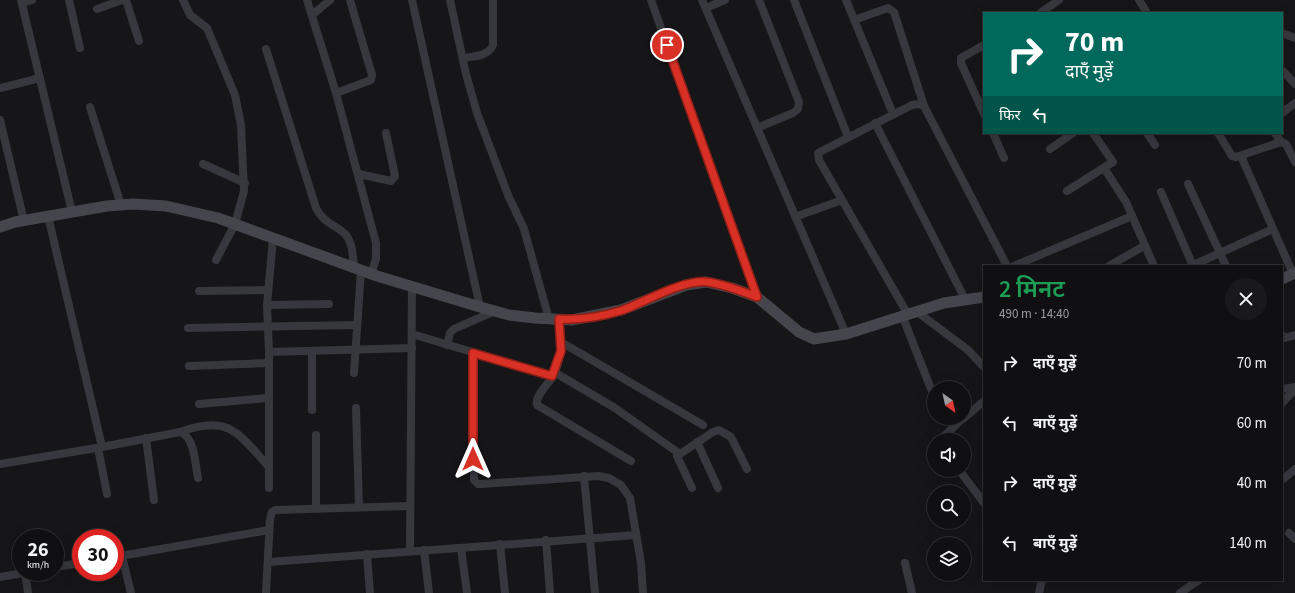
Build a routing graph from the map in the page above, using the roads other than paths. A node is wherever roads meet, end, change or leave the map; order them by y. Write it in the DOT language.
graph roads {
  1 [pos="32,0"];
  2 [pos="69,0"];
  3 [pos="122,0"];
  4 [pos="126,0"];
  5 [pos="183,0"];
  6 [pos="307,0"];
  7 [pos="330,0"];
  8 [pos="350,0"];
  9 [pos="412,0"];
  10 [pos="450,0"];
  11 [pos="493,0"];
  12 [pos="651,0"];
  13 [pos="702,0"];
  14 [pos="725,0"];
  15 [pos="759,0"];
  16 [pos="794,0"];
  17 [pos="846,0"];
  18 [pos="1059,0"];
  19 [pos="1139,0"];
  20 [pos="21,2"];
  21 [pos="706,8"];
  22 [pos="97,9"];
  23 [pos="1041,12"];
  24 [pos="1145,12"];
  25 [pos="312,15"];
  26 [pos="854,20"];
  27 [pos="1283,33"];
  28 [pos="1295,38"];
  29 [pos="139,41"];
  30 [pos="983,46"];
  31 [pos="80,48"];
  32 [pos="266,49"];
  33 [pos="463,58"];
  34 [pos="1283,71"];
  35 [pos="40,78"];
  36 [pos="1295,84"];
  37 [pos="0,88"];
  38 [pos="336,93"];
  39 [pos="1295,103"];
  40 [pos="924,106"];
  41 [pos="90,107"];
  42 [pos="983,112"];
  43 [pos="1283,112"];
  44 [pos="893,114"];
  45 [pos="0,120"];
  46 [pos="875,123"];
  47 [pos="757,128"];
  48 [pos="386,133"];
  49 [pos="993,134"];
  50 [pos="1072,134"];
  51 [pos="1095,134"];
  52 [pos="1148,134"];
  53 [pos="1219,134"];
  54 [pos="1276,134"];
  55 [pos="848,137"];
  56 [pos="1280,142"];
  57 [pos="1155,145"];
  58 [pos="1050,149"];
  59 [pos="1241,156"];
  60 [pos="1004,158"];
  61 [pos="1295,162"];
  62 [pos="203,164"];
  63 [pos="1104,168"];
  64 [pos="359,174"];
  65 [pos="245,183"];
  66 [pos="1188,184"];
  67 [pos="1067,191"];
  68 [pos="1161,192"];
  69 [pos="842,200"];
  70 [pos="121,205"];
  71 [pos="72,212"];
  72 [pos="48,216"];
  73 [pos="1132,216"];
  74 [pos="795,217"];
  75 [pos="24,221"];
  76 [pos="235,224"];
  77 [pos="0,227"];
  78 [pos="1273,229"];
  79 [pos="273,238"];
  80 [pos="1144,246"];
  81 [pos="1219,254"];
  82 [pos="216,260"];
  83 [pos="1006,265"];
  84 [pos="1016,265"];
  85 [pos="1111,265"];
  86 [pos="1154,265"];
  87 [pos="1192,265"];
  88 [pos="1194,265"];
  89 [pos="1225,265"];
  90 [pos="362,271"];
  91 [pos="1294,274"];
  92 [pos="1283,279"];
  93 [pos="412,286"];
  94 [pos="268,290"];
  95 [pos="199,291"];
  96 [pos="983,296"];
  97 [pos="757,297"];
  98 [pos="965,299"];
  99 [pos="329,304"];
  100 [pos="267,305"];
  101 [pos="480,307"];
  102 [pos="495,312"];
  103 [pos="909,313"];
  104 [pos="554,319"];
  105 [pos="357,325"];
  106 [pos="268,326"];
  107 [pos="188,328"];
  108 [pos="412,334"];
  109 [pos="846,334"];
  110 [pos="1295,335"];
  111 [pos="1283,336"];
  112 [pos="561,342"];
  113 [pos="448,345"];
  114 [pos="412,348"];
  115 [pos="356,350"];
  116 [pos="312,351"];
  117 [pos="269,352"];
  118 [pos="473,353"];
  119 [pos="269,363"];
  120 [pos="189,366"];
  121 [pos="983,366"];
  122 [pos="354,373"];
  123 [pos="553,374"];
  124 [pos="929,381"];
  125 [pos="1295,388"];
  126 [pos="1283,389"];
  127 [pos="268,398"];
  128 [pos="983,402"];
  129 [pos="1283,402"];
  130 [pos="199,404"];
  131 [pos="356,408"];
  132 [pos="312,410"];
  133 [pos="971,412"];
  134 [pos="704,425"];
  135 [pos="956,425"];
  136 [pos="180,432"];
  137 [pos="948,433"];
  138 [pos="316,435"];
  139 [pos="146,438"];
  140 [pos="696,442"];
  141 [pos="100,448"];
  142 [pos="680,454"];
  143 [pos="632,461"];
  144 [pos="0,464"];
  145 [pos="269,467"];
  146 [pos="747,469"];
  147 [pos="1295,469"];
  148 [pos="584,476"];
  149 [pos="964,477"];
  150 [pos="198,478"];
  151 [pos="1283,479"];
  152 [pos="269,488"];
  153 [pos="692,488"];
  154 [pos="718,488"];
  155 [pos="107,494"];
  156 [pos="154,500"];
  157 [pos="983,502"];
  158 [pos="410,506"];
  159 [pos="359,507"];
  160 [pos="316,508"];
  161 [pos="269,530"];
  162 [pos="1289,533"];
  163 [pos="636,535"];
  164 [pos="589,538"];
  165 [pos="1295,539"];
  166 [pos="546,540"];
  167 [pos="500,544"];
  168 [pos="461,548"];
  169 [pos="424,550"];
  170 [pos="410,551"];
  171 [pos="367,554"];
  172 [pos="124,555"];
  173 [pos="268,562"];
  174 [pos="905,563"];
  175 [pos="124,573"];
  176 [pos="12,575"];
  177 [pos="0,577"];
  178 [pos="27,581"];
  179 [pos="1042,581"];
  180 [pos="1198,581"];
  181 [pos="28,593"];
  182 [pos="131,593"];
  183 [pos="266,593"];
  184 [pos="370,593"];
  185 [pos="429,593"];
  186 [pos="467,593"];
  187 [pos="505,593"];
  188 [pos="550,593"];
  189 [pos="595,593"];
  190 [pos="643,593"];
  191 [pos="912,593"];
  192 [pos="1039,593"];
  193 [pos="1180,593"];
  1 -- 20 [label="street"];
  2 -- 31 [label="street"];
  3 -- 22 [label="street"];
  4 -- 29 [label="street"];
  5 -- 65 [label="street"];
  6 -- 25 [label="street"];
  7 -- 25 [label="street"];
  8 -- 38 [label="street"];
  9 -- 101 [label="street"];
  10 -- 33 [label="street"];
  11 -- 33 [label="street"];
  12 -- 97 [label="street"];
  13 -- 21 [label="street"];
  14 -- 21 [label="street"];
  15 -- 47 [label="street"];
  16 -- 55 [label="street"];
  17 -- 26 [label="street"];
  18 -- 23 [label="street"];
  19 -- 24 [label="street"];
  20 -- 35 [label="street"];
  21 -- 47 [label="street"];
  25 -- 38 [label="street"];
  26 -- 40 [label="street"];
  26 -- 44 [label="street"];
  27 -- 28 [label="street"];
  30 -- 42 [label="street"];
  32 -- 90 [label="street"];
  33 -- 104 [label="street"];
  34 -- 36 [label="street"];
  35 -- 37 [label="street"];
  35 -- 71 [label="street"];
  38 -- 64 [label="street"];
  39 -- 43 [label="street"];
  40 -- 44 [label="street"];
  40 -- 83 [label="street"];
  41 -- 70 [label="street"];
  44 -- 46 [label="street"];
  45 -- 75 [label="street"];
  46 -- 55 [label="street"];
  46 -- 98 [label="street"];
  47 -- 74 [label="street"];
  48 -- 64 [label="street"];
  49 -- 60 [label="street"];
  50 -- 58 [label="street"];
  51 -- 63 [label="street"];
  52 -- 57 [label="street"];
  53 -- 59 [label="street"];
  54 -- 56 [label="street"];
  55 -- 69 [label="street"];
  56 -- 59 [label="street"];
  56 -- 61 [label="street"];
  59 -- 78 [label="street"];
  62 -- 65 [label="street"];
  63 -- 67 [label="street"];
  63 -- 73 [label="street"];
  64 -- 90 [label="street"];
  65 -- 76 [label="street"];
  66 -- 81 [label="street"];
  68 -- 87 [label="street"];
  69 -- 74 [label="street"];
  69 -- 103 [label="street"];
  70 -- 71 [label="main road"];
  70 -- 76 [label="main road"];
  71 -- 72 [label="main road"];
  72 -- 75 [label="main road"];
  72 -- 141 [label="street"];
  73 -- 80 [label="street"];
  73 -- 84 [label="street"];
  74 -- 109 [label="street"];
  75 -- 77 [label="main road"];
  76 -- 79 [label="main road"];
  76 -- 82 [label="street"];
  78 -- 81 [label="street"];
  78 -- 91 [label="street"];
  79 -- 90 [label="main road"];
  79 -- 94 [label="street"];
  80 -- 85 [label="street"];
  80 -- 86 [label="street"];
  81 -- 88 [label="street"];
  81 -- 89 [label="street"];
  90 -- 93 [label="main road"];
  90 -- 105 [label="street"];
  91 -- 92 [label="main road"];
  93 -- 101 [label="main road"];
  93 -- 108 [label="street"];
  94 -- 95 [label="street"];
  94 -- 100 [label="street"];
  96 -- 98 [label="main road"];
  97 -- 104 [label="main road"];
  97 -- 109 [label="main road"];
  98 -- 103 [label="main road"];
  99 -- 100 [label="street"];
  100 -- 106 [label="street"];
  101 -- 102 [label="main road"];
  102 -- 104 [label="main road"];
  102 -- 113 [label="street"];
  103 -- 109 [label="main road"];
  103 -- 121 [label="street"];
  103 -- 124 [label="street"];
  104 -- 112 [label="street"];
  105 -- 106 [label="street"];
  105 -- 115 [label="street"];
  106 -- 107 [label="street"];
  106 -- 117 [label="street"];
  108 -- 113 [label="street"];
  108 -- 114 [label="street"];
  110 -- 111 [label="street"];
  112 -- 123 [label="street"];
  112 -- 134 [label="street"];
  113 -- 118 [label="street"];
  114 -- 115 [label="street"];
  114 -- 158 [label="street"];
  115 -- 116 [label="street"];
  115 -- 122 [label="street"];
  116 -- 117 [label="street"];
  116 -- 132 [label="street"];
  117 -- 119 [label="street"];
  118 -- 123 [label="street"];
  118 -- 148 [label="street"];
  119 -- 120 [label="street"];
  119 -- 127 [label="street"];
  123 -- 142 [label="street"];
  123 -- 143 [label="street"];
  125 -- 126 [label="street"];
  125 -- 129 [label="street"];
  127 -- 130 [label="street"];
  127 -- 145 [label="street"];
  128 -- 133 [label="street"];
  131 -- 159 [label="street"];
  135 -- 137 [label="street"];
  136 -- 139 [label="street"];
  136 -- 145 [label="street"];
  136 -- 150 [label="street"];
  138 -- 160 [label="street"];
  139 -- 141 [label="street"];
  139 -- 156 [label="street"];
  140 -- 142 [label="street"];
  140 -- 146 [label="street"];
  140 -- 154 [label="street"];
  141 -- 144 [label="street"];
  141 -- 155 [label="street"];
  142 -- 153 [label="street"];
  145 -- 152 [label="street"];
  147 -- 151 [label="street"];
  148 -- 163 [label="street"];
  148 -- 164 [label="street"];
  149 -- 157 [label="street"];
  158 -- 159 [label="street"];
  158 -- 170 [label="street"];
  159 -- 160 [label="street"];
  160 -- 161 [label="street"];
  161 -- 172 [label="street"];
  161 -- 173 [label="street"];
  162 -- 165 [label="street"];
  163 -- 164 [label="street"];
  163 -- 190 [label="street"];
  164 -- 166 [label="street"];
  164 -- 189 [label="street"];
  166 -- 167 [label="street"];
  166 -- 188 [label="street"];
  167 -- 168 [label="street"];
  167 -- 187 [label="street"];
  168 -- 169 [label="street"];
  168 -- 186 [label="street"];
  169 -- 170 [label="street"];
  169 -- 185 [label="street"];
  170 -- 171 [label="street"];
  171 -- 173 [label="street"];
  171 -- 184 [label="street"];
  173 -- 183 [label="street"];
  174 -- 191 [label="street"];
  175 -- 182 [label="street"];
  176 -- 177 [label="street"];
  178 -- 181 [label="street"];
  179 -- 192 [label="street"];
  180 -- 193 [label="street"];
}
